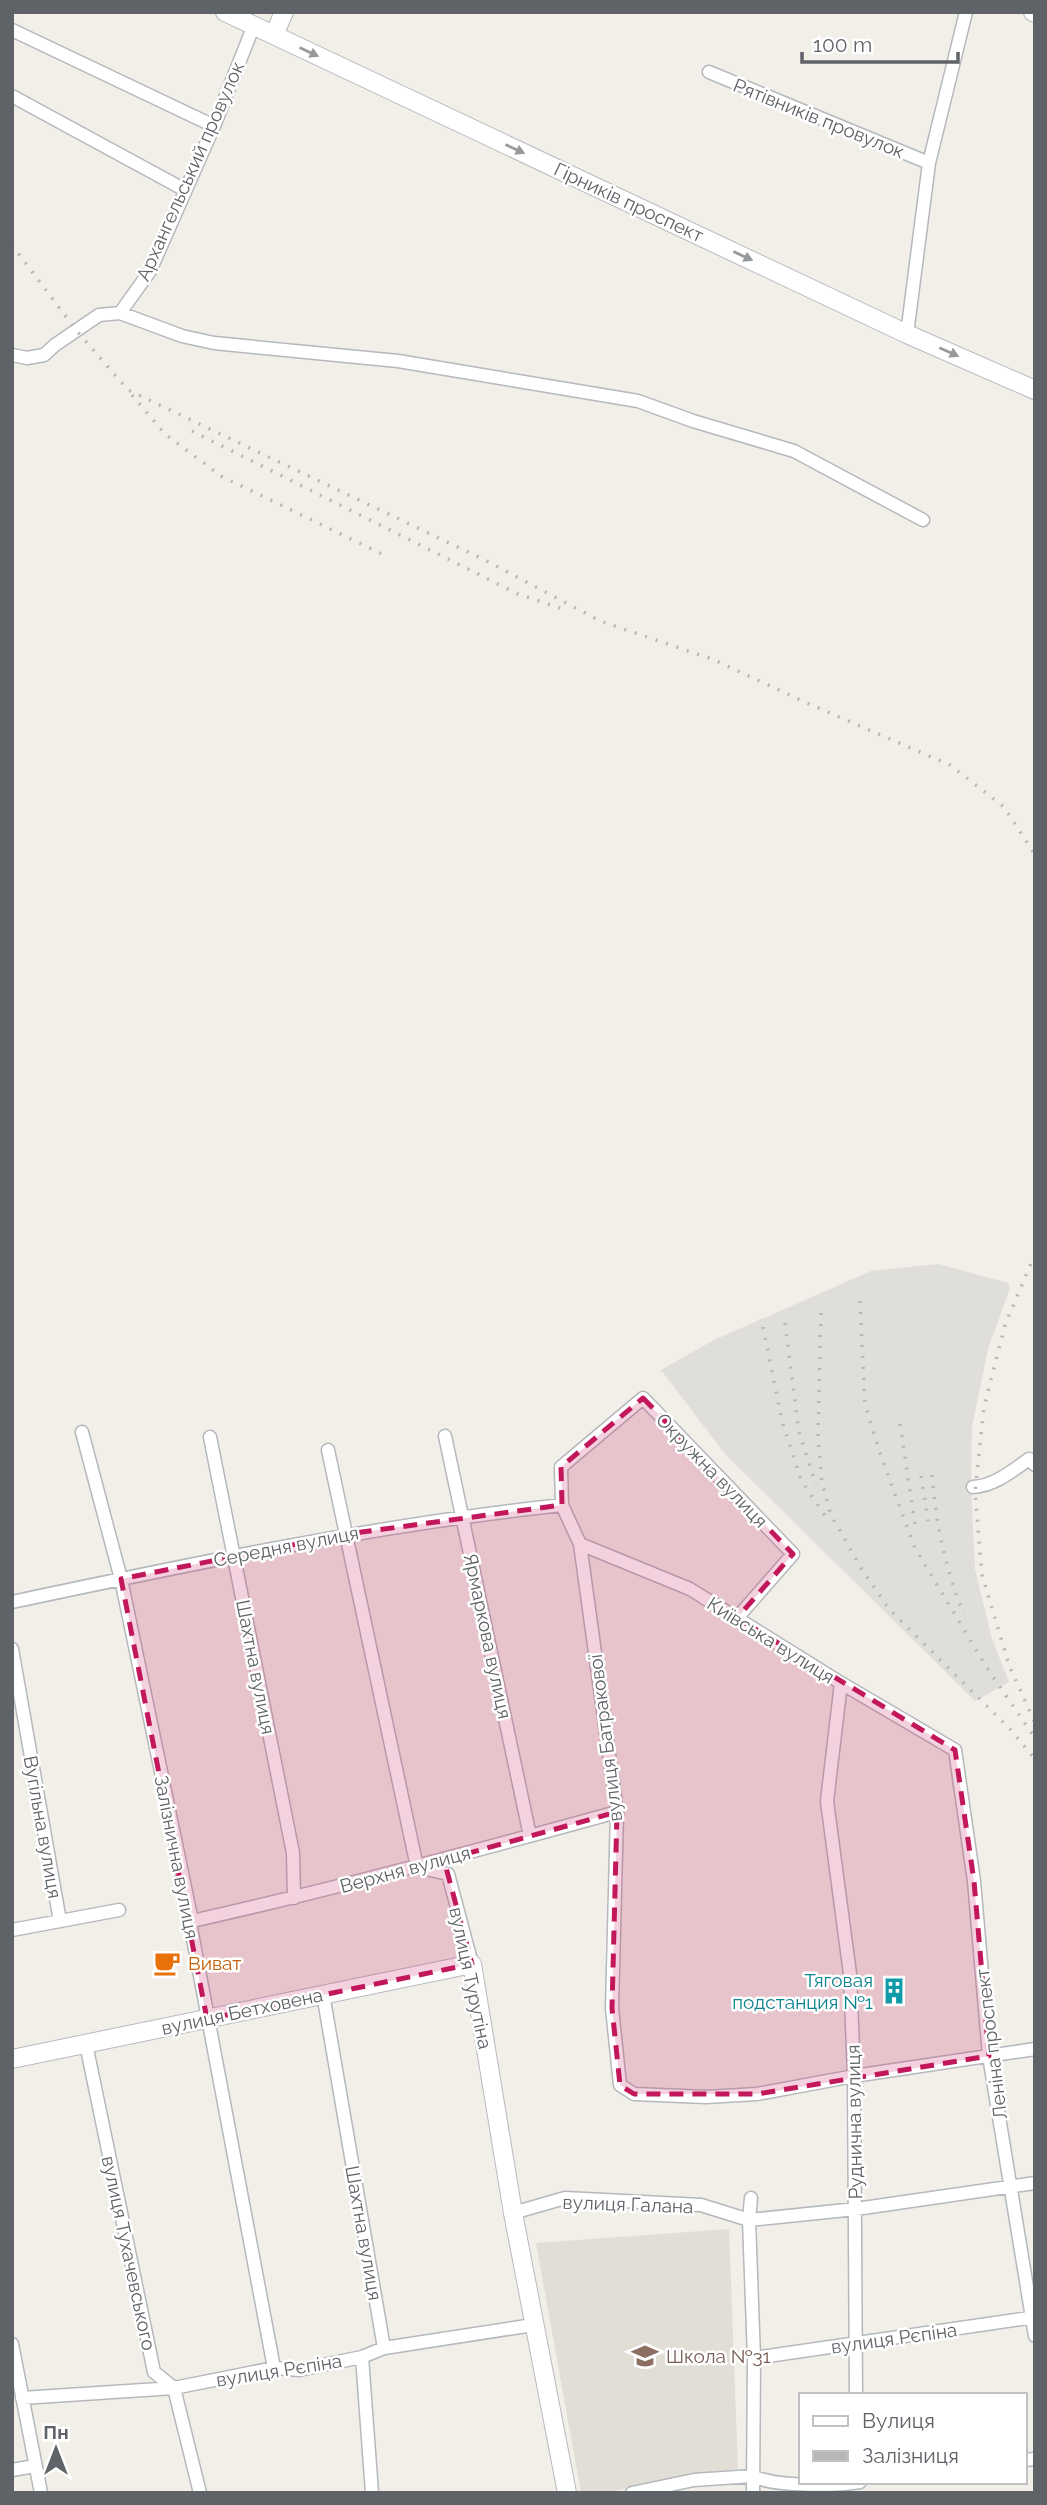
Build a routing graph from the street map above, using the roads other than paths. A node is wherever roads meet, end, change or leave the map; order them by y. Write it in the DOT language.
graph roads {
  1 [pos="225,12"];
  2 [pos="284,12"];
  3 [pos="966,12"];
  4 [pos="254,25"];
  5 [pos="12,30"];
  6 [pos="274,35"];
  7 [pos="709,72"];
  8 [pos="12,96"];
  9 [pos="214,126"];
  10 [pos="929,163"];
  11 [pos="185,190"];
  12 [pos="120,313"];
  13 [pos="907,334"];
  14 [pos="12,355"];
  15 [pos="1035,390"];
  16 [pos="923,520"];
  17 [pos="82,1432"];
  18 [pos="445,1436"];
  19 [pos="210,1437"];
  20 [pos="328,1450"];
  21 [pos="1035,1465"];
  22 [pos="973,1487"];
  23 [pos="562,1505"];
  24 [pos="464,1516"];
  25 [pos="347,1534"];
  26 [pos="580,1544"];
  27 [pos="234,1555"];
  28 [pos="121,1579"];
  29 [pos="12,1602"];
  30 [pos="737,1618"];
  31 [pos="12,1649"];
  32 [pos="841,1683"];
  33 [pos="955,1750"];
  34 [pos="617,1812"];
  35 [pos="530,1836"];
  36 [pos="417,1867"];
  37 [pos="294,1898"];
  38 [pos="119,1910"];
  39 [pos="60,1921"];
  40 [pos="192,1921"];
  41 [pos="12,1930"];
  42 [pos="472,1964"];
  43 [pos="323,1994"];
  44 [pos="207,2019"];
  45 [pos="86,2044"];
  46 [pos="1035,2049"];
  47 [pos="989,2056"];
  48 [pos="12,2059"];
  49 [pos="854,2076"];
  50 [pos="1035,2183"];
  51 [pos="1009,2187"];
  52 [pos="751,2199"];
  53 [pos="856,2209"];
  54 [pos="513,2213"];
  55 [pos="749,2220"];
  56 [pos="1034,2318"];
  57 [pos="533,2325"];
  58 [pos="1035,2336"];
  59 [pos="12,2344"];
  60 [pos="857,2344"];
  61 [pos="384,2348"];
  62 [pos="362,2357"];
  63 [pos="754,2358"];
  64 [pos="274,2368"];
  65 [pos="174,2388"];
  66 [pos="856,2393"];
  67 [pos="22,2398"];
  68 [pos="35,2466"];
  69 [pos="12,2470"];
  70 [pos="753,2476"];
  71 [pos="799,2483"];
  72 [pos="808,2484"];
  73 [pos="854,2485"];
  74 [pos="41,2493"];
  75 [pos="200,2493"];
  76 [pos="372,2493"];
  77 [pos="568,2493"];
  78 [pos="632,2493"];
  79 [pos="753,2493"];
  1 -- 4 [label="street, Гірників проспект"];
  2 -- 6 [label="street"];
  3 -- 10 [label="street"];
  4 -- 6 [label="street, Гірників проспект"];
  4 -- 9 [label="street, Архангельський провулок"];
  5 -- 9 [label="street"];
  6 -- 13 [label="street, Гірників проспект, one-way"];
  7 -- 10 [label="street, Рятівників провулок"];
  8 -- 11 [label="street"];
  9 -- 11 [label="street, Архангельський провулок"];
  10 -- 13 [label="street"];
  11 -- 12 [label="street, Архангельський провулок"];
  12 -- 14 [label="street"];
  12 -- 16 [label="street"];
  13 -- 15 [label="street, Гірників проспект, one-way"];
  17 -- 28 [label="street, Залізнична вулиця"];
  18 -- 24 [label="street, Ярмаркова вулиця"];
  19 -- 27 [label="street, Шахтна вулиця"];
  20 -- 25 [label="street"];
  21 -- 22 [label="street"];
  23 -- 24 [label="street, Середня вулиця"];
  23 -- 26 [label="street, вулиця Батракової"];
  23 -- 30 [label="street, Окружна вулиця"];
  24 -- 25 [label="street, Середня вулиця"];
  24 -- 35 [label="street, Ярмаркова вулиця"];
  25 -- 27 [label="street, Середня вулиця"];
  25 -- 36 [label="street"];
  26 -- 30 [label="street, Київська вулиця"];
  26 -- 34 [label="street, вулиця Батракової"];
  27 -- 28 [label="street, Середня вулиця"];
  27 -- 37 [label="street, Шахтна вулиця"];
  28 -- 29 [label="street, Середня вулиця"];
  28 -- 40 [label="street, Залізнична вулиця"];
  30 -- 32 [label="street, Київська вулиця"];
  31 -- 39 [label="street, Вугільна вулиця"];
  32 -- 33 [label="street, Київська вулиця"];
  32 -- 49 [label="street, Руднична вулиця"];
  33 -- 47 [label="street, Леніна проспект"];
  34 -- 35 [label="street, Верхня вулиця"];
  34 -- 49 [label="street, вулиця Батракової"];
  35 -- 36 [label="street, Верхня вулиця"];
  36 -- 37 [label="street, Верхня вулиця"];
  36 -- 42 [label="street, вулиця Турутіна"];
  37 -- 40 [label="street, Верхня вулиця"];
  38 -- 39 [label="street"];
  39 -- 41 [label="street"];
  40 -- 44 [label="street, Залізнична вулиця"];
  42 -- 43 [label="street, вулиця Бетховена"];
  42 -- 54 [label="street, вулиця Турутіна"];
  43 -- 44 [label="street, вулиця Бетховена"];
  43 -- 61 [label="street, Шахтна вулиця"];
  44 -- 45 [label="street, вулиця Бетховена"];
  44 -- 64 [label="street, Залізнична вулиця"];
  45 -- 48 [label="street, вулиця Бетховена"];
  45 -- 65 [label="street, вулиця Тухачевського"];
  46 -- 47 [label="street"];
  47 -- 49 [label="street"];
  47 -- 51 [label="street, Леніна проспект"];
  49 -- 53 [label="street, Руднична вулиця"];
  50 -- 51 [label="street, вулиця Галана"];
  51 -- 53 [label="street, вулиця Галана"];
  51 -- 56 [label="street, Леніна проспект"];
  52 -- 55 [label="street"];
  53 -- 55 [label="street, вулиця Галана"];
  53 -- 60 [label="street, Руднична вулиця"];
  54 -- 55 [label="street, вулиця Галана"];
  54 -- 57 [label="street, вулиця Турутіна"];
  55 -- 63 [label="street"];
  56 -- 58 [label="street, Леніна проспект"];
  56 -- 60 [label="street, вулиця Рєпіна"];
  57 -- 61 [label="street, вулиця Рєпіна"];
  57 -- 77 [label="street, вулиця Турутіна"];
  59 -- 67 [label="street"];
  60 -- 63 [label="street, вулиця Рєпіна"];
  60 -- 66 [label="street, Руднична вулиця"];
  61 -- 62 [label="street, вулиця Рєпіна"];
  62 -- 64 [label="street, вулиця Рєпіна"];
  62 -- 76 [label="street"];
  63 -- 70 [label="street"];
  64 -- 65 [label="street, вулиця Рєпіна"];
  65 -- 67 [label="street, вулиця Рєпіна"];
  65 -- 75 [label="street, вулиця Тухачевського"];
  67 -- 68 [label="street"];
  68 -- 69 [label="street"];
  68 -- 74 [label="street"];
  70 -- 71 [label="street"];
  70 -- 78 [label="street"];
  70 -- 79 [label="street"];
  72 -- 73 [label="street"];
}
